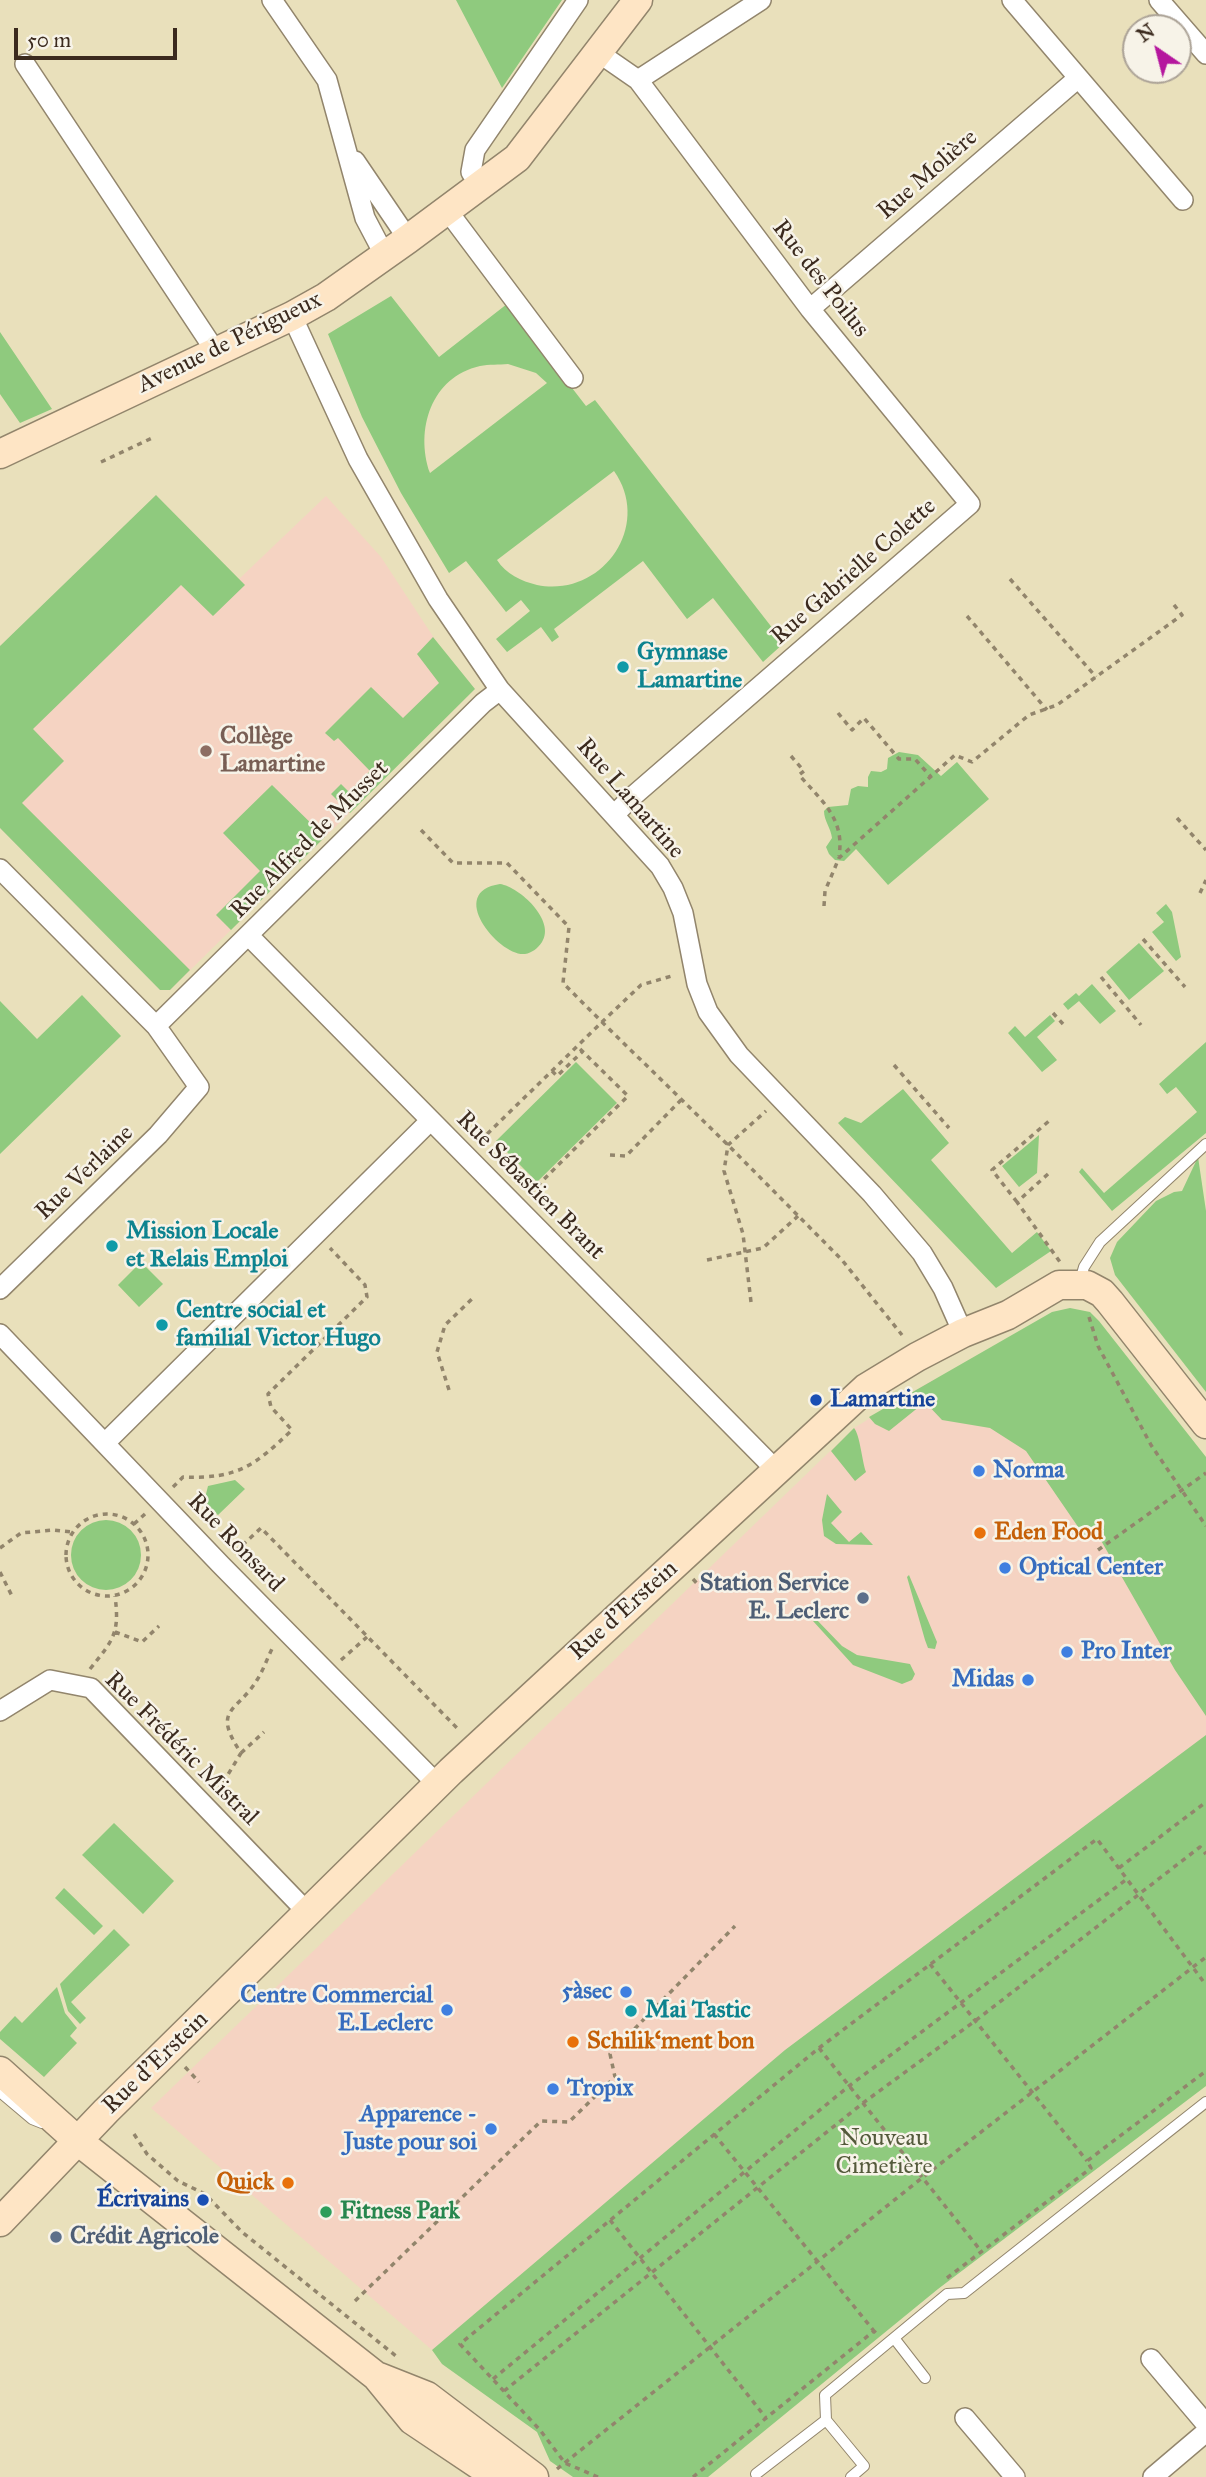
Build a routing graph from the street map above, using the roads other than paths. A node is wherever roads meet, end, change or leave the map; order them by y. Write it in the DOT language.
graph roads {
  1 [pos="272,0"];
  2 [pos="578,0"];
  3 [pos="638,0"];
  4 [pos="761,0"];
  5 [pos="1012,0"];
  6 [pos="1159,0"];
  7 [pos="599,53"];
  8 [pos="1206,54"];
  9 [pos="25,64"];
  10 [pos="1077,79"];
  11 [pos="638,80"];
  12 [pos="345,145"];
  13 [pos="480,186"];
  14 [pos="1183,200"];
  15 [pos="447,210"];
  16 [pos="408,239"];
  17 [pos="384,256"];
  18 [pos="810,309"];
  19 [pos="292,316"];
  20 [pos="216,352"];
  21 [pos="573,377"];
  22 [pos="0,454"];
  23 [pos="970,504"];
  24 [pos="500,690"];
  25 [pos="614,815"];
  26 [pos="0,869"];
  27 [pos="248,936"];
  28 [pos="156,1026"];
  29 [pos="430,1121"];
  30 [pos="1206,1144"];
  31 [pos="1076,1285"];
  32 [pos="0,1289"];
  33 [pos="0,1334"];
  34 [pos="963,1334"];
  35 [pos="1206,1424"];
  36 [pos="105,1443"];
  37 [pos="777,1471"];
  38 [pos="0,1711"];
  39 [pos="437,1784"];
  40 [pos="308,1913"];
  41 [pos="0,2071"];
  42 [pos="0,2092"];
  43 [pos="1206,2102"];
  44 [pos="78,2141"];
  45 [pos="0,2222"];
  46 [pos="894,2338"];
  47 [pos="1151,2359"];
  48 [pos="376,2376"];
  49 [pos="925,2378"];
  50 [pos="965,2418"];
  51 [pos="826,2420"];
  52 [pos="1206,2424"];
  53 [pos="1206,2432"];
  54 [pos="544,2474"];
  55 [pos="756,2474"];
  56 [pos="497,2477"];
  57 [pos="851,2477"];
  58 [pos="1015,2477"];
  59 [pos="1153,2477"];
  1 -- 12 [label="street"];
  2 -- 13 [label="street"];
  3 -- 7 [label="street, Avenue de Périgueux"];
  4 -- 11 [label="street"];
  5 -- 10 [label="street"];
  6 -- 8 [label="street"];
  7 -- 11 [label="street, Rue des Poilus"];
  7 -- 13 [label="street, Avenue de Périgueux"];
  9 -- 20 [label="street"];
  10 -- 14 [label="street"];
  10 -- 18 [label="street, Rue Molière"];
  11 -- 18 [label="street, Rue des Poilus"];
  12 -- 16 [label="street"];
  12 -- 17 [label="street"];
  13 -- 15 [label="street, Avenue de Périgueux"];
  15 -- 16 [label="street, Avenue de Périgueux"];
  15 -- 21 [label="street"];
  16 -- 17 [label="street, Avenue de Périgueux"];
  17 -- 19 [label="street, Avenue de Périgueux"];
  18 -- 23 [label="street, Rue des Poilus"];
  19 -- 20 [label="street, Avenue de Périgueux"];
  19 -- 24 [label="street, Rue Lamartine"];
  20 -- 22 [label="street, Avenue de Périgueux"];
  23 -- 25 [label="street, Rue Gabrielle Colette"];
  24 -- 25 [label="street, Rue Lamartine"];
  24 -- 27 [label="street, Rue Alfred de Musset"];
  25 -- 34 [label="street, Rue Lamartine"];
  26 -- 28 [label="street"];
  27 -- 28 [label="street, Rue Alfred de Musset"];
  27 -- 29 [label="street, Rue Sébastien Brant"];
  28 -- 32 [label="street, Rue Verlaine"];
  29 -- 36 [label="street"];
  29 -- 37 [label="street, Rue Sébastien Brant"];
  30 -- 31 [label="lane"];
  31 -- 34 [label="street, Rue d'Erstein"];
  31 -- 35 [label="street"];
  33 -- 36 [label="street, Rue Ronsard"];
  34 -- 37 [label="street, Rue d'Erstein"];
  36 -- 39 [label="street, Rue Ronsard"];
  37 -- 39 [label="street, Rue d'Erstein"];
  38 -- 40 [label="street, Rue Frédéric Mistral"];
  39 -- 40 [label="street, Rue d'Erstein"];
  40 -- 44 [label="street, Rue d'Erstein"];
  41 -- 44 [label="street"];
  42 -- 44 [label="lane"];
  43 -- 46 [label="lane"];
  44 -- 45 [label="street, Rue d'Erstein"];
  44 -- 48 [label="street"];
  46 -- 49 [label="lane"];
  46 -- 51 [label="lane"];
  47 -- 52 [label="street"];
  48 -- 54 [label="street"];
  48 -- 56 [label="street"];
  50 -- 58 [label="street"];
  51 -- 55 [label="lane"];
  51 -- 57 [label="lane"];
  53 -- 59 [label="street"];
}
